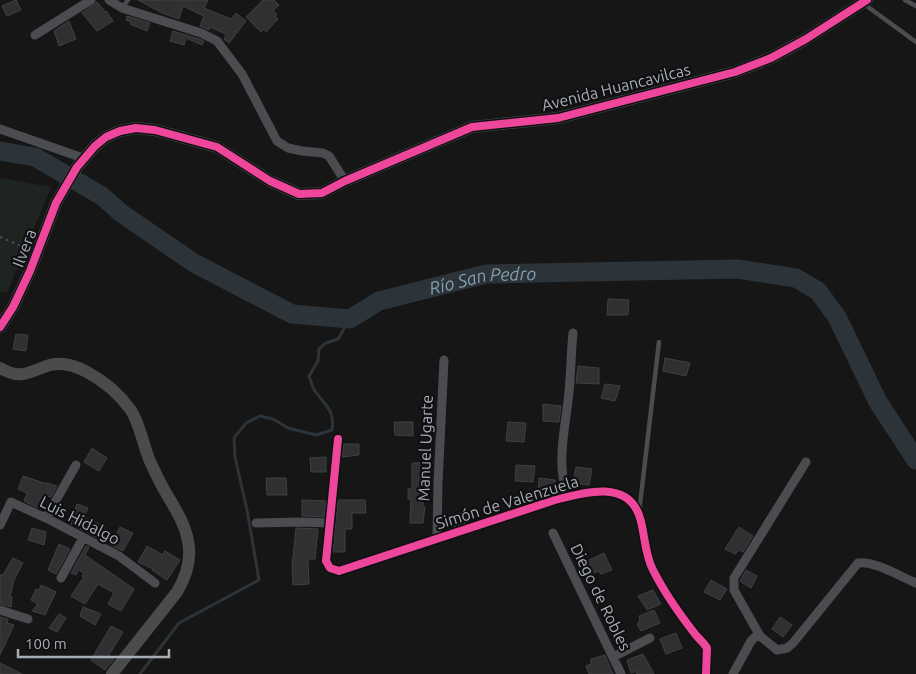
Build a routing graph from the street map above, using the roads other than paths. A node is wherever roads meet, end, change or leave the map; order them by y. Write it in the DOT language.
graph roads {
  1 [pos="91,0"];
  2 [pos="109,0"];
  3 [pos="905,0"];
  4 [pos="865,1"];
  5 [pos="125,4"];
  6 [pos="916,6"];
  7 [pos="35,35"];
  8 [pos="916,42"];
  9 [pos="0,128"];
  10 [pos="80,162"];
  11 [pos="345,181"];
  12 [pos="56,203"];
  13 [pos="0,327"];
  14 [pos="573,333"];
  15 [pos="659,342"];
  16 [pos="444,360"];
  17 [pos="0,368"];
  18 [pos="338,439"];
  19 [pos="806,462"];
  20 [pos="76,465"];
  21 [pos="568,496"];
  22 [pos="639,514"];
  23 [pos="46,518"];
  24 [pos="256,523"];
  25 [pos="329,523"];
  26 [pos="0,525"];
  27 [pos="553,533"];
  28 [pos="83,538"];
  29 [pos="437,538"];
  30 [pos="61,578"];
  31 [pos="155,582"];
  32 [pos="916,583"];
  33 [pos="0,610"];
  34 [pos="28,619"];
  35 [pos="760,636"];
  36 [pos="650,638"];
  37 [pos="613,657"];
  38 [pos="112,674"];
  39 [pos="621,674"];
  40 [pos="706,674"];
  41 [pos="733,674"];
  1 -- 7 [label="street"];
  2 -- 5 [label="street"];
  3 -- 6 [label="lane"];
  4 -- 8 [label="lane"];
  4 -- 11 [label="street, Avenida Huancavilcas"];
  5 -- 11 [label="street"];
  9 -- 10 [label="street"];
  10 -- 11 [label="street, Avenida Huancavilcas"];
  10 -- 12 [label="street, Avenida Huancavilcas"];
  12 -- 13 [label="street, Ilvera"];
  14 -- 21 [label="street"];
  15 -- 22 [label="lane"];
  16 -- 29 [label="street, Manuel Ugarte"];
  17 -- 38 [label="street"];
  18 -- 25 [label="street, Simón de Valenzuela"];
  19 -- 35 [label="street"];
  20 -- 23 [label="street"];
  21 -- 22 [label="street, Simón de Valenzuela"];
  21 -- 29 [label="street, Simón de Valenzuela"];
  22 -- 40 [label="street"];
  23 -- 26 [label="street, Luis Hidalgo"];
  23 -- 28 [label="street, Luis Hidalgo"];
  24 -- 25 [label="street"];
  25 -- 29 [label="street, Simón de Valenzuela"];
  27 -- 37 [label="street, Diego de Robles"];
  28 -- 30 [label="street"];
  28 -- 31 [label="street, Luis Hidalgo"];
  32 -- 35 [label="street"];
  33 -- 34 [label="street"];
  35 -- 41 [label="street"];
  36 -- 37 [label="street"];
  37 -- 39 [label="street, Diego de Robles"];
}
